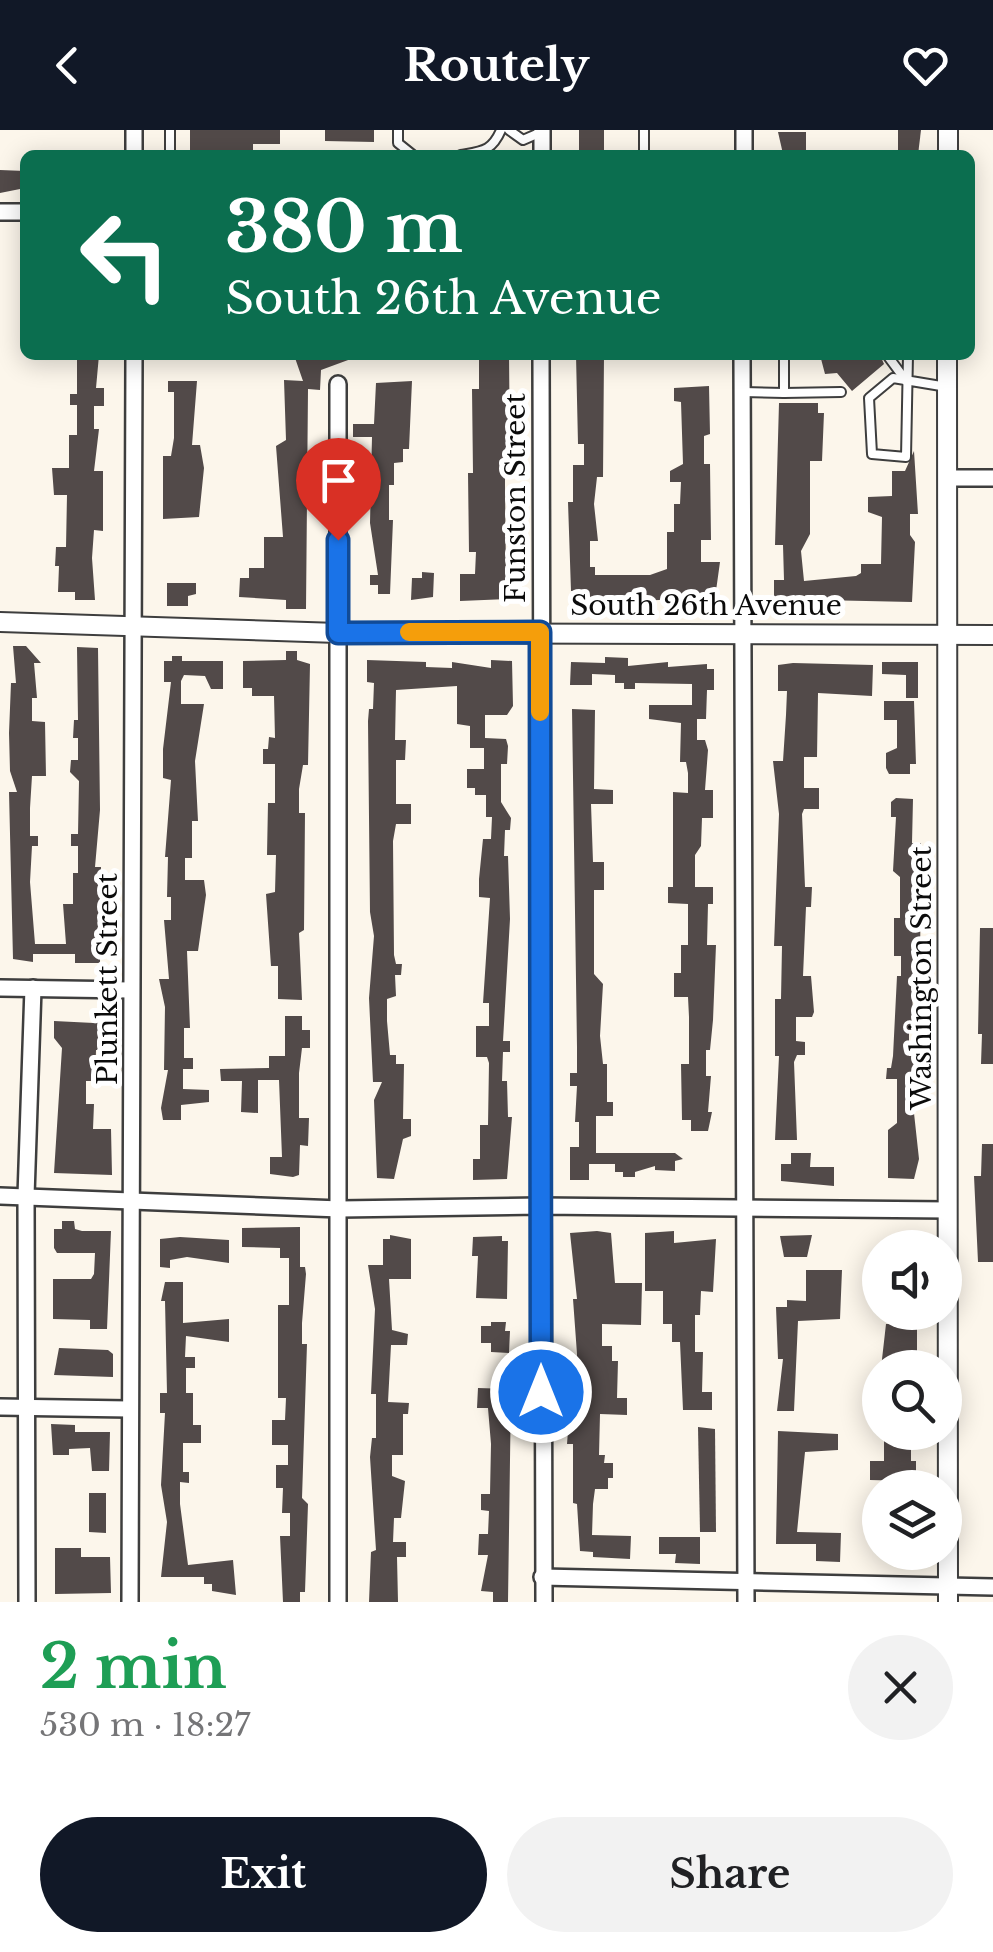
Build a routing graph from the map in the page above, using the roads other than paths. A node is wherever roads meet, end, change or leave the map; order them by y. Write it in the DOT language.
graph roads {
  1 [pos="501,130"];
  2 [pos="509,130"];
  3 [pos="542,130"];
  4 [pos="488,150"];
  5 [pos="134,360"];
  6 [pos="541,360"];
  7 [pos="742,360"];
  8 [pos="784,360"];
  9 [pos="892,360"];
  10 [pos="908,360"];
  11 [pos="947,360"];
  12 [pos="907,382"];
  13 [pos="338,384"];
  14 [pos="947,387"];
  15 [pos="742,392"];
  16 [pos="784,392"];
  17 [pos="840,392"];
  18 [pos="947,478"];
  19 [pos="993,478"];
  20 [pos="0,622"];
  21 [pos="134,628"];
  22 [pos="540,632"];
  23 [pos="741,632"];
  24 [pos="338,633"];
  25 [pos="950,635"];
  26 [pos="993,635"];
  27 [pos="0,988"];
  28 [pos="33,988"];
  29 [pos="130,990"];
  30 [pos="0,1196"];
  31 [pos="26,1196"];
  32 [pos="133,1200"];
  33 [pos="540,1206"];
  34 [pos="747,1209"];
  35 [pos="340,1210"];
  36 [pos="948,1210"];
  37 [pos="0,1407"];
  38 [pos="26,1407"];
  39 [pos="129,1408"];
  40 [pos="542,1578"];
  41 [pos="746,1582"];
  42 [pos="993,1587"];
  43 [pos="948,1594"];
  44 [pos="27,1602"];
  45 [pos="130,1602"];
  46 [pos="338,1602"];
  47 [pos="544,1602"];
  48 [pos="746,1602"];
  1 -- 4 [label="lane"];
  2 -- 3 [label="lane"];
  5 -- 21 [label="street, Plunkett Street"];
  6 -- 22 [label="street, Funston Street"];
  7 -- 15 [label="street"];
  8 -- 16 [label="lane"];
  9 -- 12 [label="lane"];
  10 -- 12 [label="lane"];
  11 -- 14 [label="street, Washington Street"];
  12 -- 12 [label="lane"];
  12 -- 14 [label="lane"];
  13 -- 24 [label="street"];
  14 -- 18 [label="street, Washington Street"];
  15 -- 16 [label="lane"];
  15 -- 23 [label="street"];
  16 -- 17 [label="lane"];
  18 -- 19 [label="street"];
  18 -- 25 [label="street, Washington Street"];
  20 -- 21 [label="street, South 26th Avenue"];
  21 -- 24 [label="street, South 26th Avenue"];
  21 -- 29 [label="street, Plunkett Street"];
  22 -- 23 [label="street, South 26th Avenue"];
  22 -- 24 [label="street, South 26th Avenue"];
  22 -- 33 [label="street, Funston Street"];
  23 -- 25 [label="street, South 26th Avenue"];
  23 -- 34 [label="street"];
  24 -- 35 [label="street"];
  25 -- 26 [label="street, South 26th Avenue"];
  25 -- 36 [label="street, Washington Street"];
  27 -- 28 [label="street"];
  28 -- 29 [label="street"];
  28 -- 31 [label="street"];
  29 -- 32 [label="street, Plunkett Street"];
  30 -- 31 [label="street"];
  31 -- 32 [label="street"];
  31 -- 38 [label="street"];
  32 -- 35 [label="street"];
  32 -- 39 [label="street, Plunkett Street"];
  33 -- 34 [label="street"];
  33 -- 35 [label="street"];
  33 -- 40 [label="street, Funston Street"];
  34 -- 36 [label="street"];
  34 -- 41 [label="street"];
  35 -- 46 [label="street"];
  36 -- 43 [label="street, Washington Street"];
  37 -- 38 [label="street"];
  38 -- 39 [label="street"];
  38 -- 44 [label="street"];
  39 -- 45 [label="street, Plunkett Street"];
  40 -- 41 [label="street"];
  40 -- 47 [label="street, Funston Street"];
  41 -- 43 [label="street"];
  41 -- 48 [label="street"];
  42 -- 43 [label="street"];
}
